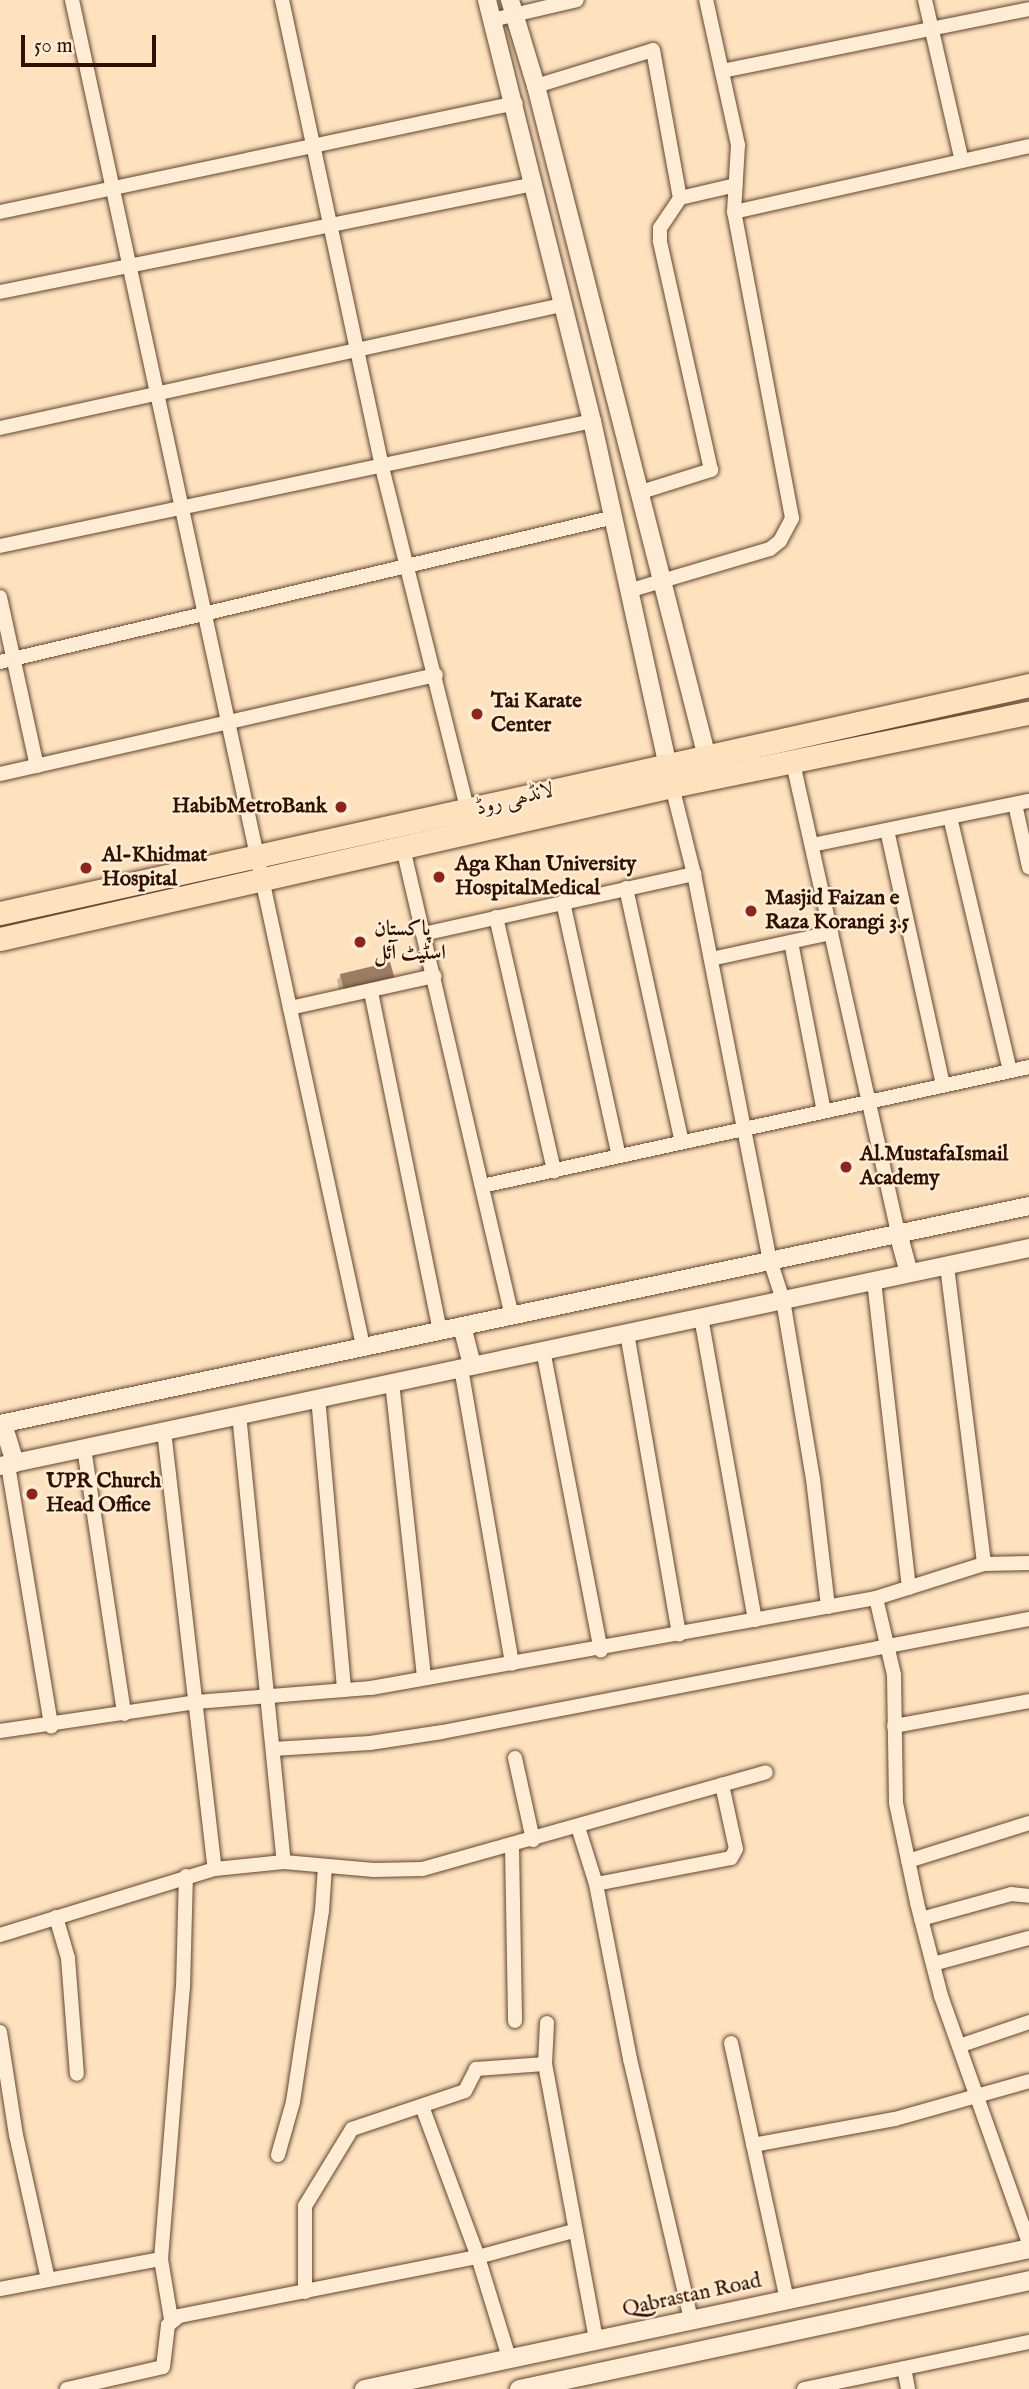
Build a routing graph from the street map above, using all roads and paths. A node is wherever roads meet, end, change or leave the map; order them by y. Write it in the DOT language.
graph roads {
  1 [pos="72,0"];
  2 [pos="282,0"];
  3 [pos="487,0"];
  4 [pos="578,0"];
  5 [pos="706,0"];
  6 [pos="925,0"];
  7 [pos="512,8"];
  8 [pos="1029,9"];
  9 [pos="492,20"];
  10 [pos="931,32"];
  11 [pos="722,71"];
  12 [pos="536,86"];
  13 [pos="516,103"];
  14 [pos="1029,146"];
  15 [pos="312,147"];
  16 [pos="962,161"];
  17 [pos="534,184"];
  18 [pos="736,186"];
  19 [pos="113,191"];
  20 [pos="680,198"];
  21 [pos="0,212"];
  22 [pos="734,212"];
  23 [pos="330,224"];
  24 [pos="129,266"];
  25 [pos="0,292"];
  26 [pos="562,305"];
  27 [pos="356,351"];
  28 [pos="157,394"];
  29 [pos="592,421"];
  30 [pos="0,428"];
  31 [pos="381,463"];
  32 [pos="638,493"];
  33 [pos="182,510"];
  34 [pos="610,518"];
  35 [pos="0,547"];
  36 [pos="410,565"];
  37 [pos="662,581"];
  38 [pos="628,591"];
  39 [pos="0,597"];
  40 [pos="204,613"];
  41 [pos="7,660"];
  42 [pos="436,675"];
  43 [pos="1029,685"];
  44 [pos="1029,713"];
  45 [pos="228,720"];
  46 [pos="708,754"];
  47 [pos="667,762"];
  48 [pos="793,762"];
  49 [pos="37,766"];
  50 [pos="0,774"];
  51 [pos="712,778"];
  52 [pos="672,786"];
  53 [pos="1022,803"];
  54 [pos="468,811"];
  55 [pos="950,817"];
  56 [pos="887,830"];
  57 [pos="812,845"];
  58 [pos="404,848"];
  59 [pos="1029,867"];
  60 [pos="259,868"];
  61 [pos="694,874"];
  62 [pos="626,888"];
  63 [pos="563,902"];
  64 [pos="0,913"];
  65 [pos="496,917"];
  66 [pos="831,933"];
  67 [pos="423,934"];
  68 [pos="0,939"];
  69 [pos="791,942"];
  70 [pos="711,959"];
  71 [pos="434,976"];
  72 [pos="371,992"];
  73 [pos="290,1008"];
  74 [pos="1029,1067"];
  75 [pos="1010,1070"];
  76 [pos="943,1085"];
  77 [pos="867,1104"];
  78 [pos="824,1111"];
  79 [pos="744,1127"];
  80 [pos="681,1142"];
  81 [pos="619,1156"];
  82 [pos="554,1171"];
  83 [pos="482,1186"];
  84 [pos="1029,1206"];
  85 [pos="898,1233"];
  86 [pos="1029,1248"];
  87 [pos="770,1260"];
  88 [pos="947,1266"];
  89 [pos="909,1273"];
  90 [pos="874,1281"];
  91 [pos="783,1300"];
  92 [pos="512,1315"];
  93 [pos="701,1317"];
  94 [pos="462,1326"];
  95 [pos="440,1331"];
  96 [pos="626,1333"];
  97 [pos="363,1346"];
  98 [pos="543,1350"];
  99 [pos="466,1366"];
  100 [pos="392,1382"];
  101 [pos="318,1398"];
  102 [pos="239,1415"];
  103 [pos="1,1424"];
  104 [pos="164,1431"];
  105 [pos="84,1448"];
  106 [pos="8,1465"];
  107 [pos="1029,1563"];
  108 [pos="984,1564"];
  109 [pos="909,1588"];
  110 [pos="876,1598"];
  111 [pos="828,1607"];
  112 [pos="1029,1619"];
  113 [pos="755,1620"];
  114 [pos="679,1635"];
  115 [pos="884,1644"];
  116 [pos="601,1650"];
  117 [pos="512,1664"];
  118 [pos="424,1677"];
  119 [pos="344,1690"];
  120 [pos="268,1696"];
  121 [pos="196,1702"];
  122 [pos="1029,1702"];
  123 [pos="124,1714"];
  124 [pos="51,1726"];
  125 [pos="894,1726"];
  126 [pos="0,1731"];
  127 [pos="273,1749"];
  128 [pos="515,1758"];
  129 [pos="766,1772"];
  130 [pos="722,1785"];
  131 [pos="1029,1823"];
  132 [pos="578,1826"];
  133 [pos="533,1840"];
  134 [pos="512,1846"];
  135 [pos="908,1861"];
  136 [pos="284,1862"];
  137 [pos="325,1866"];
  138 [pos="215,1869"];
  139 [pos="186,1876"];
  140 [pos="596,1884"];
  141 [pos="1029,1896"];
  142 [pos="56,1917"];
  143 [pos="921,1919"];
  144 [pos="0,1936"];
  145 [pos="1029,1938"];
  146 [pos="933,1964"];
  147 [pos="515,2021"];
  148 [pos="1029,2022"];
  149 [pos="547,2023"];
  150 [pos="0,2032"];
  151 [pos="731,2043"];
  152 [pos="959,2046"];
  153 [pos="545,2064"];
  154 [pos="77,2074"];
  155 [pos="1029,2081"];
  156 [pos="976,2094"];
  157 [pos="423,2109"];
  158 [pos="753,2145"];
  159 [pos="278,2155"];
  160 [pos="573,2231"];
  161 [pos="1029,2243"];
  162 [pos="1029,2248"];
  163 [pos="478,2256"];
  164 [pos="161,2259"];
  165 [pos="48,2279"];
  166 [pos="1029,2280"];
  167 [pos="0,2289"];
  168 [pos="305,2292"];
  169 [pos="787,2300"];
  170 [pos="171,2319"];
  171 [pos="691,2320"];
  172 [pos="596,2340"];
  173 [pos="1029,2342"];
  174 [pos="509,2358"];
  175 [pos="904,2368"];
  176 [pos="67,2389"];
  177 [pos="364,2389"];
  178 [pos="519,2389"];
  179 [pos="804,2389"];
  180 [pos="908,2389"];
  1 -- 19 [label="street"];
  2 -- 15 [label="street"];
  3 -- 9 [label="street"];
  4 -- 7 [label="street"];
  5 -- 11 [label="street"];
  6 -- 10 [label="street"];
  7 -- 9 [label="street"];
  7 -- 12 [label="street"];
  8 -- 10 [label="street"];
  9 -- 13 [label="street"];
  10 -- 11 [label="street"];
  10 -- 16 [label="street"];
  11 -- 18 [label="street"];
  12 -- 20 [label="street"];
  12 -- 32 [label="street"];
  13 -- 15 [label="street"];
  13 -- 17 [label="street"];
  14 -- 16 [label="street"];
  15 -- 19 [label="street"];
  15 -- 23 [label="street"];
  16 -- 22 [label="street"];
  17 -- 23 [label="street"];
  17 -- 26 [label="street"];
  18 -- 20 [label="street"];
  18 -- 22 [label="street"];
  19 -- 21 [label="street"];
  19 -- 24 [label="street"];
  20 -- 32 [label="street"];
  22 -- 37 [label="street"];
  23 -- 24 [label="street"];
  23 -- 27 [label="street"];
  24 -- 25 [label="street"];
  24 -- 28 [label="street"];
  26 -- 27 [label="street"];
  26 -- 29 [label="street"];
  27 -- 28 [label="street"];
  27 -- 31 [label="street"];
  28 -- 30 [label="street"];
  28 -- 33 [label="street"];
  29 -- 31 [label="street"];
  29 -- 34 [label="street"];
  31 -- 33 [label="street"];
  31 -- 36 [label="street"];
  32 -- 37 [label="street"];
  33 -- 35 [label="street"];
  33 -- 40 [label="street"];
  34 -- 36 [label="street"];
  34 -- 38 [label="street"];
  36 -- 40 [label="street"];
  36 -- 42 [label="street"];
  37 -- 38 [label="street"];
  37 -- 46 [label="street"];
  38 -- 47 [label="street"];
  39 -- 41 [label="street"];
  40 -- 41 [label="street"];
  40 -- 45 [label="street"];
  41 -- 49 [label="street"];
  42 -- 45 [label="street"];
  42 -- 54 [label="street"];
  43 -- 46 [label="main road, لانڈھی روڈ"];
  44 -- 48 [label="main road, لانڈھی روڈ"];
  45 -- 49 [label="street"];
  45 -- 60 [label="street"];
  46 -- 47 [label="main road, لانڈھی روڈ"];
  46 -- 51 [label="street"];
  47 -- 52 [label="street"];
  47 -- 54 [label="main road, لانڈھی روڈ"];
  48 -- 51 [label="main road, لانڈھی روڈ"];
  48 -- 57 [label="street"];
  49 -- 50 [label="street"];
  51 -- 52 [label="main road, لانڈھی روڈ"];
  52 -- 58 [label="main road, لانڈھی روڈ"];
  52 -- 61 [label="street"];
  53 -- 55 [label="street"];
  53 -- 59 [label="street"];
  54 -- 60 [label="main road, لانڈھی روڈ"];
  55 -- 56 [label="street"];
  55 -- 75 [label="street"];
  56 -- 57 [label="street"];
  56 -- 76 [label="street"];
  57 -- 66 [label="street"];
  58 -- 60 [label="main road, لانڈھی روڈ"];
  58 -- 67 [label="street"];
  60 -- 64 [label="main road, لانڈھی روڈ"];
  60 -- 68 [label="main road, لانڈھی روڈ"];
  60 -- 73 [label="street"];
  61 -- 62 [label="street"];
  61 -- 70 [label="street"];
  62 -- 63 [label="street"];
  62 -- 80 [label="street"];
  63 -- 65 [label="street"];
  63 -- 81 [label="street"];
  65 -- 67 [label="street"];
  65 -- 82 [label="street"];
  66 -- 69 [label="street"];
  66 -- 77 [label="street"];
  67 -- 71 [label="street"];
  69 -- 70 [label="street"];
  69 -- 78 [label="street"];
  70 -- 79 [label="street"];
  71 -- 72 [label="street"];
  71 -- 83 [label="street"];
  72 -- 73 [label="street"];
  72 -- 95 [label="street"];
  73 -- 97 [label="street"];
  74 -- 75 [label="street"];
  75 -- 76 [label="street"];
  76 -- 77 [label="street"];
  77 -- 78 [label="street"];
  77 -- 85 [label="street"];
  78 -- 79 [label="street"];
  79 -- 80 [label="street"];
  79 -- 87 [label="street"];
  80 -- 81 [label="street"];
  81 -- 82 [label="street"];
  82 -- 83 [label="street"];
  83 -- 92 [label="street"];
  84 -- 85 [label="street"];
  85 -- 87 [label="street"];
  85 -- 89 [label="street"];
  86 -- 88 [label="street"];
  87 -- 91 [label="street"];
  87 -- 92 [label="street"];
  88 -- 89 [label="street"];
  88 -- 108 [label="street"];
  89 -- 90 [label="street"];
  90 -- 91 [label="street"];
  90 -- 109 [label="street"];
  91 -- 93 [label="street"];
  91 -- 111 [label="street"];
  92 -- 94 [label="street"];
  93 -- 96 [label="street"];
  93 -- 113 [label="street"];
  94 -- 95 [label="street"];
  94 -- 99 [label="street"];
  95 -- 97 [label="street"];
  96 -- 98 [label="street"];
  96 -- 114 [label="street"];
  97 -- 103 [label="street"];
  98 -- 99 [label="street"];
  98 -- 116 [label="street"];
  99 -- 100 [label="street"];
  99 -- 117 [label="street"];
  100 -- 101 [label="street"];
  100 -- 118 [label="street"];
  101 -- 102 [label="street"];
  101 -- 119 [label="street"];
  102 -- 104 [label="street"];
  102 -- 120 [label="street"];
  103 -- 106 [label="street"];
  104 -- 105 [label="street"];
  104 -- 121 [label="street"];
  105 -- 106 [label="street"];
  105 -- 123 [label="street"];
  106 -- 124 [label="street"];
  107 -- 108 [label="street"];
  108 -- 109 [label="street"];
  109 -- 110 [label="street"];
  110 -- 111 [label="street"];
  110 -- 115 [label="street"];
  111 -- 113 [label="street"];
  112 -- 115 [label="street"];
  113 -- 114 [label="street"];
  114 -- 116 [label="street"];
  115 -- 125 [label="street"];
  115 -- 127 [label="street"];
  116 -- 117 [label="street"];
  117 -- 118 [label="street"];
  118 -- 119 [label="street"];
  119 -- 120 [label="street"];
  120 -- 121 [label="street"];
  120 -- 127 [label="street"];
  121 -- 123 [label="street"];
  121 -- 138 [label="street"];
  122 -- 125 [label="street"];
  123 -- 124 [label="street"];
  124 -- 126 [label="street"];
  125 -- 135 [label="street"];
  127 -- 136 [label="street"];
  128 -- 133 [label="street"];
  129 -- 130 [label="street"];
  130 -- 132 [label="street"];
  130 -- 140 [label="street"];
  131 -- 135 [label="street"];
  132 -- 133 [label="street"];
  132 -- 140 [label="street"];
  133 -- 134 [label="street"];
  134 -- 137 [label="street"];
  134 -- 147 [label="street"];
  135 -- 143 [label="street"];
  136 -- 137 [label="street"];
  136 -- 138 [label="street"];
  137 -- 159 [label="street"];
  138 -- 139 [label="street"];
  139 -- 142 [label="street"];
  139 -- 164 [label="street"];
  140 -- 171 [label="street"];
  141 -- 143 [label="street"];
  142 -- 144 [label="street"];
  142 -- 154 [label="street"];
  143 -- 146 [label="street"];
  145 -- 146 [label="street"];
  146 -- 152 [label="street"];
  148 -- 152 [label="street"];
  149 -- 153 [label="street"];
  150 -- 165 [label="street"];
  151 -- 158 [label="street"];
  152 -- 156 [label="street"];
  153 -- 157 [label="street"];
  153 -- 160 [label="street"];
  155 -- 156 [label="street"];
  156 -- 158 [label="street"];
  156 -- 161 [label="street"];
  157 -- 163 [label="street"];
  157 -- 168 [label="street"];
  158 -- 169 [label="street"];
  160 -- 163 [label="street"];
  160 -- 172 [label="street"];
  162 -- 169 [label="main road, Qabrastan Road"];
  163 -- 168 [label="street"];
  163 -- 174 [label="street"];
  164 -- 165 [label="street"];
  164 -- 170 [label="street"];
  165 -- 167 [label="street"];
  166 -- 178 [label="main road"];
  168 -- 170 [label="street"];
  169 -- 171 [label="main road, Qabrastan Road"];
  170 -- 176 [label="street"];
  171 -- 172 [label="main road, Qabrastan Road"];
  172 -- 174 [label="main road, Qabrastan Road"];
  173 -- 175 [label="street"];
  174 -- 177 [label="main road, Qabrastan Road"];
  175 -- 179 [label="street"];
  175 -- 180 [label="street"];
}
